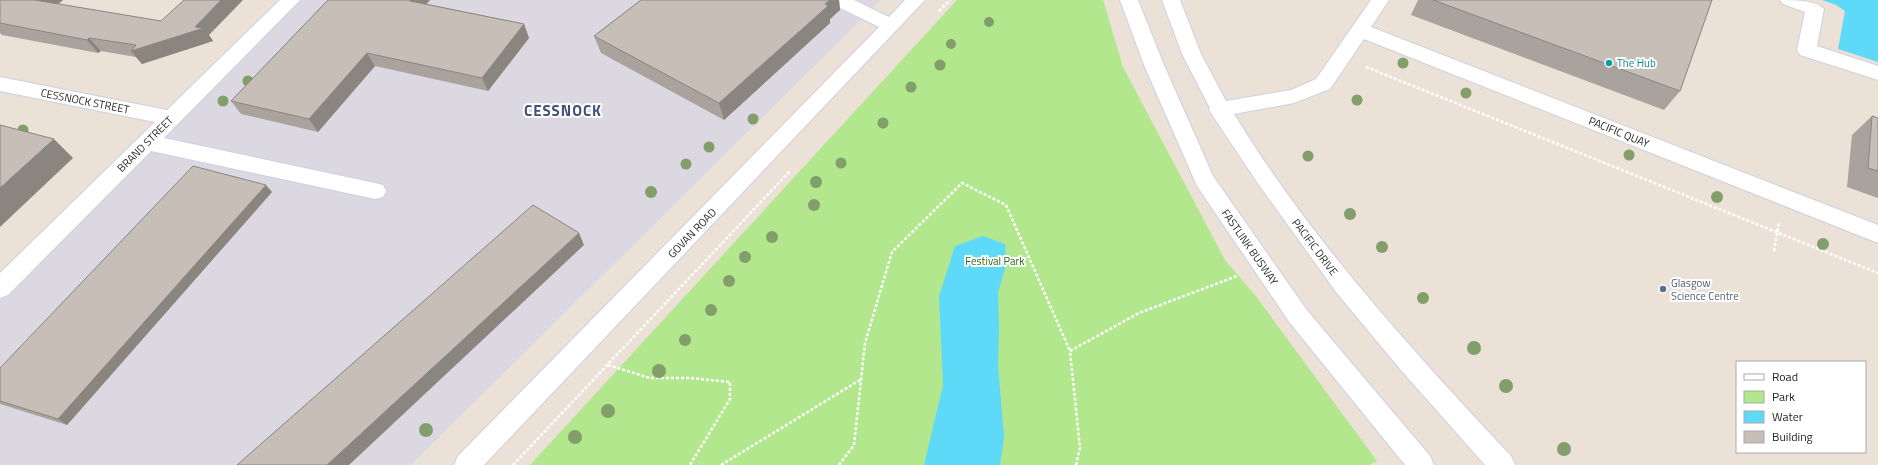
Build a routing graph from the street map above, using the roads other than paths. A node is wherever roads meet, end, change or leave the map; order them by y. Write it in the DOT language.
graph roads {
  1 [pos="291,0"];
  2 [pos="838,0"];
  3 [pos="916,0"];
  4 [pos="1129,0"];
  5 [pos="1171,0"];
  6 [pos="1380,0"];
  7 [pos="1789,0"];
  8 [pos="891,25"];
  9 [pos="1360,30"];
  10 [pos="1878,73"];
  11 [pos="0,84"];
  12 [pos="1219,110"];
  13 [pos="170,118"];
  14 [pos="146,142"];
  15 [pos="375,191"];
  16 [pos="1878,234"];
  17 [pos="0,288"];
  18 [pos="467,465"];
  19 [pos="1421,465"];
  20 [pos="1502,465"];
  1 -- 13 [label="street, BRAND STREET"];
  2 -- 8 [label="street"];
  3 -- 8 [label="street, GOVAN ROAD"];
  4 -- 19 [label="street, FASTLINK BUSWAY"];
  5 -- 12 [label="street, PACIFIC DRIVE"];
  6 -- 9 [label="street"];
  7 -- 10 [label="street"];
  8 -- 18 [label="street, GOVAN ROAD"];
  9 -- 12 [label="street"];
  9 -- 16 [label="street, PACIFIC QUAY"];
  11 -- 13 [label="street, CESSNOCK STREET"];
  12 -- 20 [label="street, PACIFIC DRIVE"];
  13 -- 14 [label="street, BRAND STREET"];
  14 -- 15 [label="street"];
  14 -- 17 [label="street, BRAND STREET"];
}
